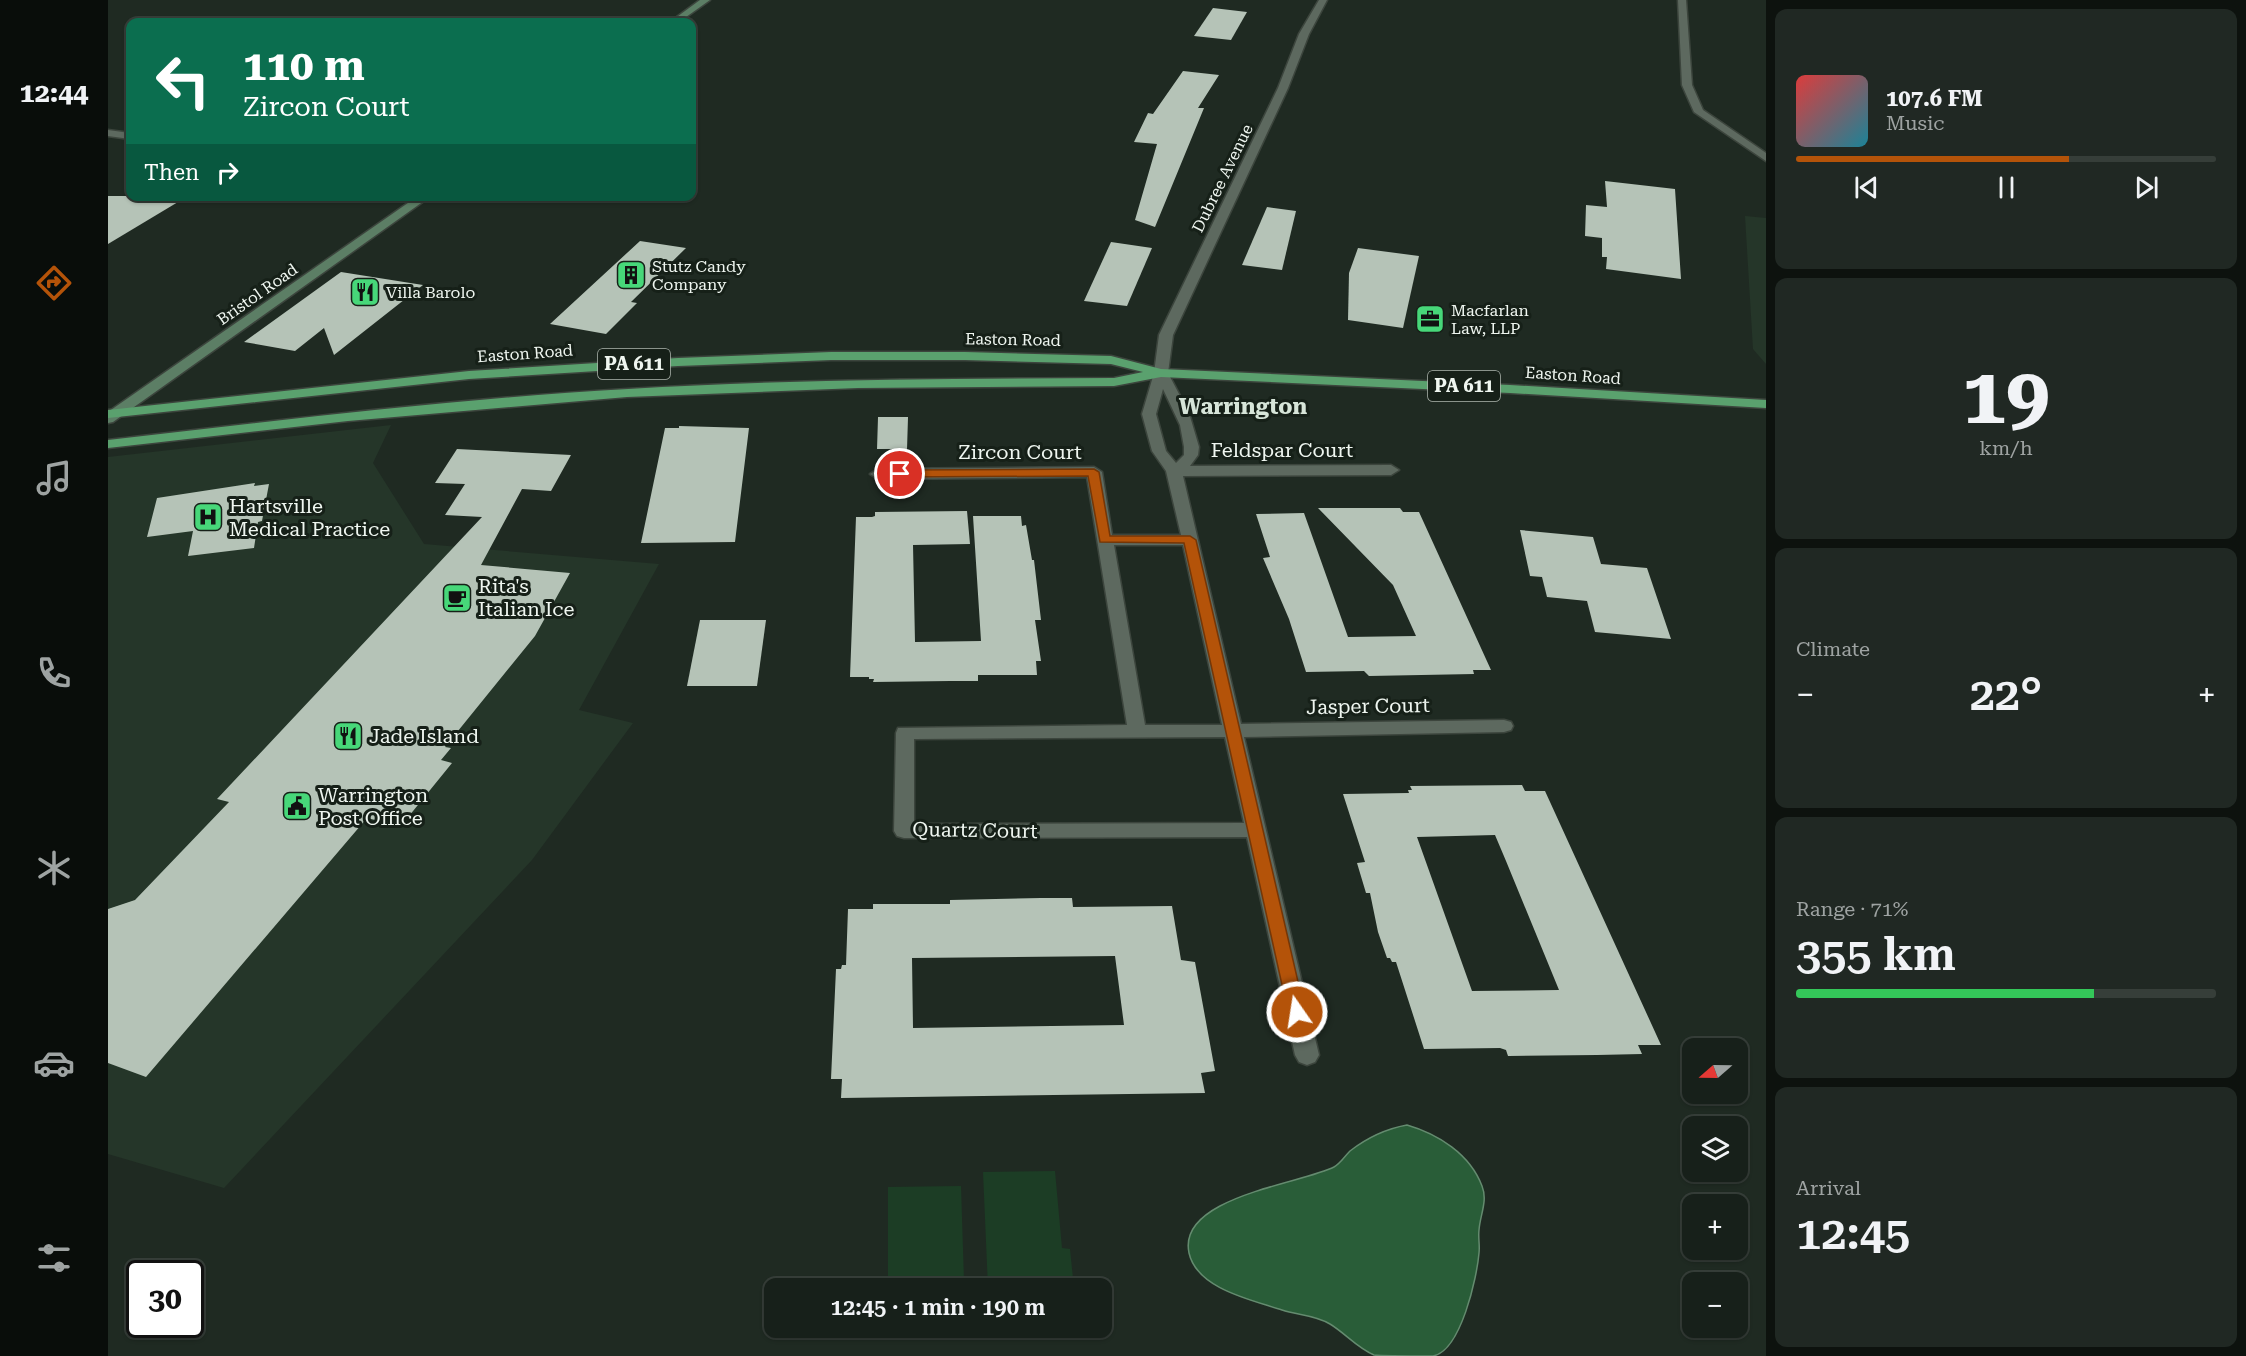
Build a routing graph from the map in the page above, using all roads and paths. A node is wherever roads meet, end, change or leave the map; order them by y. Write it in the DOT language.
graph roads {
  1 [pos="706,0"];
  2 [pos="1323,0"];
  3 [pos="1682,0"];
  4 [pos="680,18"];
  5 [pos="108,133"];
  6 [pos="126,135"];
  7 [pos="1766,158"];
  8 [pos="419,201"];
  9 [pos="1161,373"];
  10 [pos="1766,404"];
  11 [pos="111,415"];
  12 [pos="108,444"];
  13 [pos="1391,470"];
  14 [pos="1174,471"];
  15 [pos="878,474"];
  16 [pos="1105,540"];
  17 [pos="1190,540"];
  18 [pos="1504,726"];
  19 [pos="1233,731"];
  20 [pos="1137,732"];
  21 [pos="1255,830"];
  22 [pos="1307,1055"];
  1 -- 4 [label="main road"];
  2 -- 9 [label="street, Dubree Avenue"];
  3 -- 7 [label="street"];
  5 -- 6 [label="street"];
  8 -- 11 [label="main road, Bristol Road"];
  9 -- 10 [label="highway, Easton Road / PA 611"];
  9 -- 11 [label="highway, Easton Road / PA 611"];
  9 -- 12 [label="highway, Easton Road / PA 611"];
  9 -- 14 [label="street, Dubree Avenue"];
  9 -- 14 [label="street"];
  13 -- 14 [label="street, Feldspar Court"];
  14 -- 17 [label="street, Dubree Avenue"];
  15 -- 16 [label="street, Zircon Court"];
  16 -- 17 [label="street"];
  16 -- 20 [label="street, Zircon Court"];
  17 -- 19 [label="street, Dubree Avenue"];
  18 -- 19 [label="street, Jasper Court"];
  19 -- 20 [label="street, Quartz Court"];
  19 -- 21 [label="street, Dubree Avenue"];
  20 -- 21 [label="street, Quartz Court"];
  21 -- 22 [label="street, Dubree Avenue"];
}
